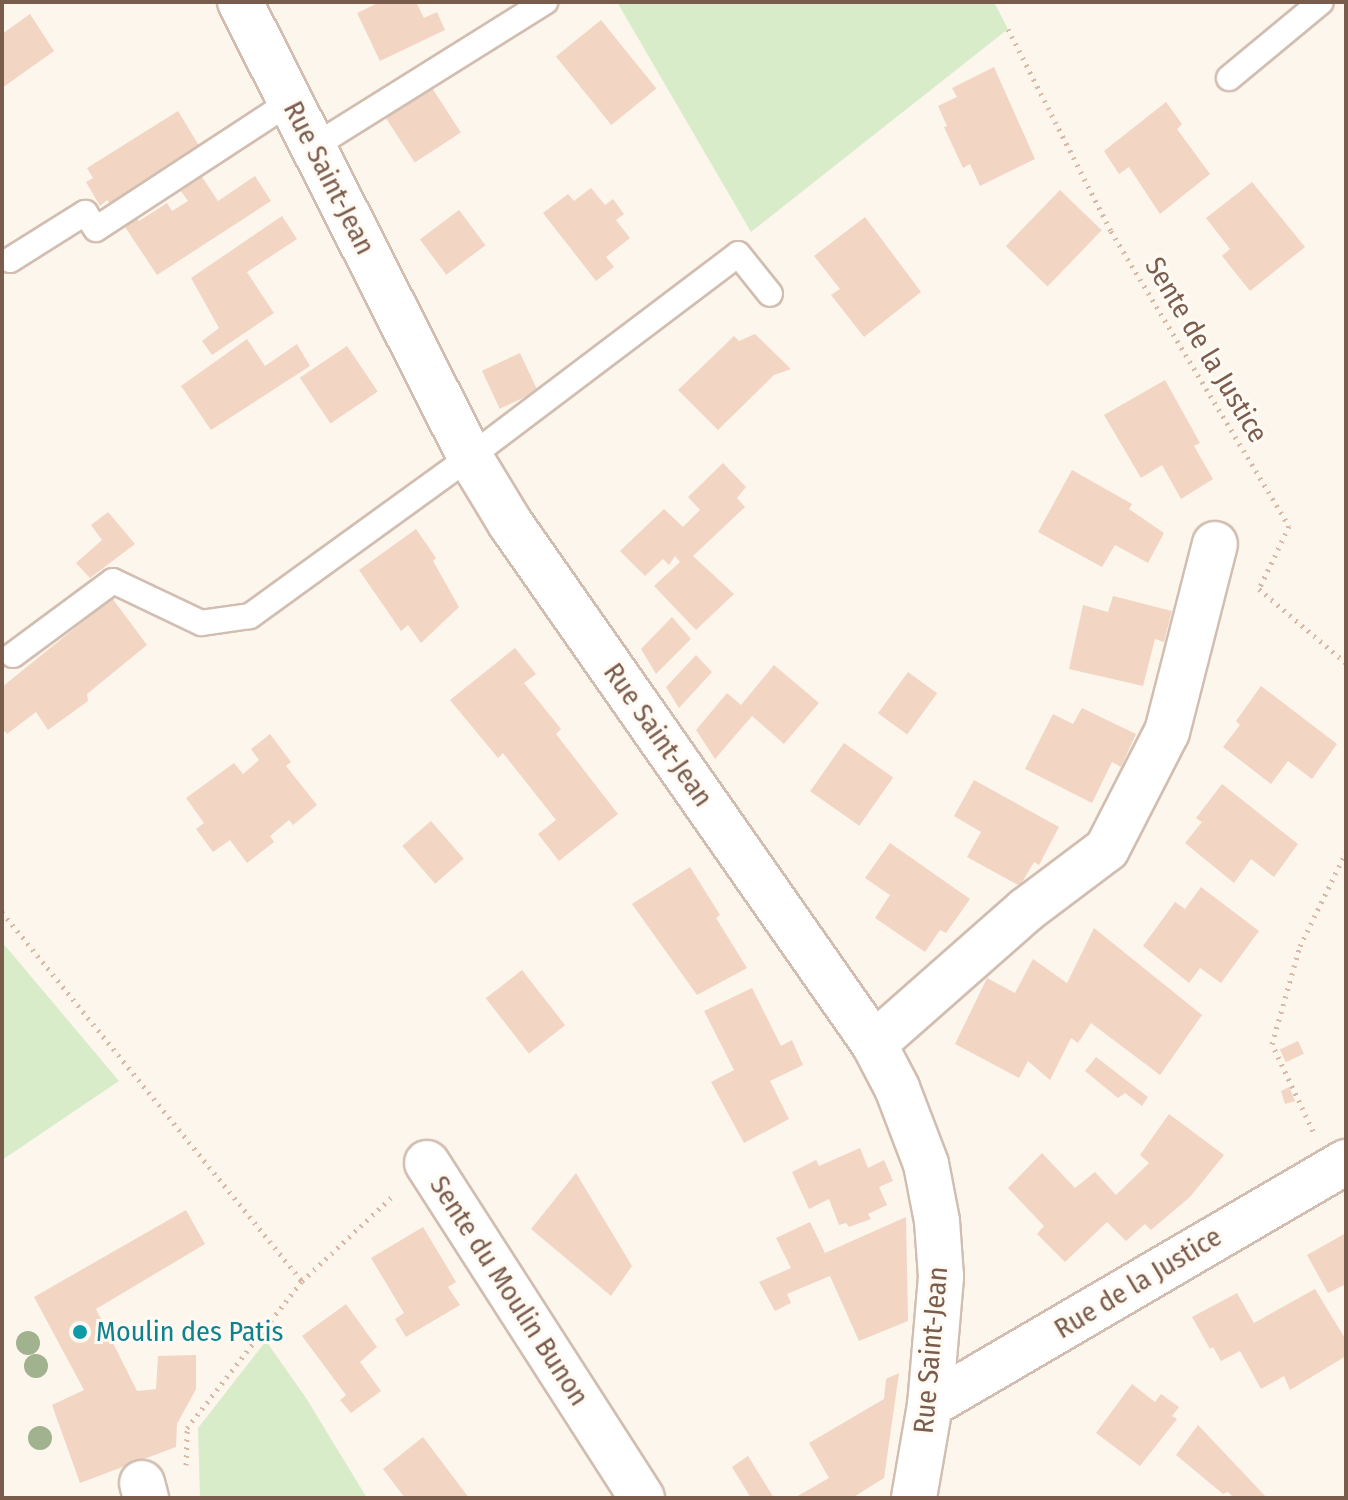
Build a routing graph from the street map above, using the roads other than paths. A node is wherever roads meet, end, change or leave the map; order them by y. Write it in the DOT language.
graph roads {
  1 [pos="240,2"];
  2 [pos="545,2"];
  3 [pos="1321,2"];
  4 [pos="1229,78"];
  5 [pos="290,102"];
  6 [pos="313,147"];
  7 [pos="10,260"];
  8 [pos="770,294"];
  9 [pos="470,457"];
  10 [pos="1215,544"];
  11 [pos="13,655"];
  12 [pos="874,1044"];
  13 [pos="427,1163"];
  14 [pos="1339,1165"];
  15 [pos="930,1405"];
  16 [pos="913,1497"];
  17 [pos="642,1498"];
  1 -- 5 [label="street, Rue Saint-Jean"];
  2 -- 6 [label="lane"];
  3 -- 4 [label="lane"];
  5 -- 6 [label="street, Rue Saint-Jean"];
  5 -- 7 [label="lane"];
  6 -- 9 [label="street, Rue Saint-Jean"];
  8 -- 9 [label="lane"];
  9 -- 11 [label="lane"];
  9 -- 12 [label="street, Rue Saint-Jean"];
  10 -- 12 [label="street"];
  12 -- 15 [label="street, Rue Saint-Jean"];
  13 -- 17 [label="street, Sente du Moulin Bunon"];
  14 -- 15 [label="street, Rue de la Justice"];
  15 -- 16 [label="street, Rue Saint-Jean"];
}
